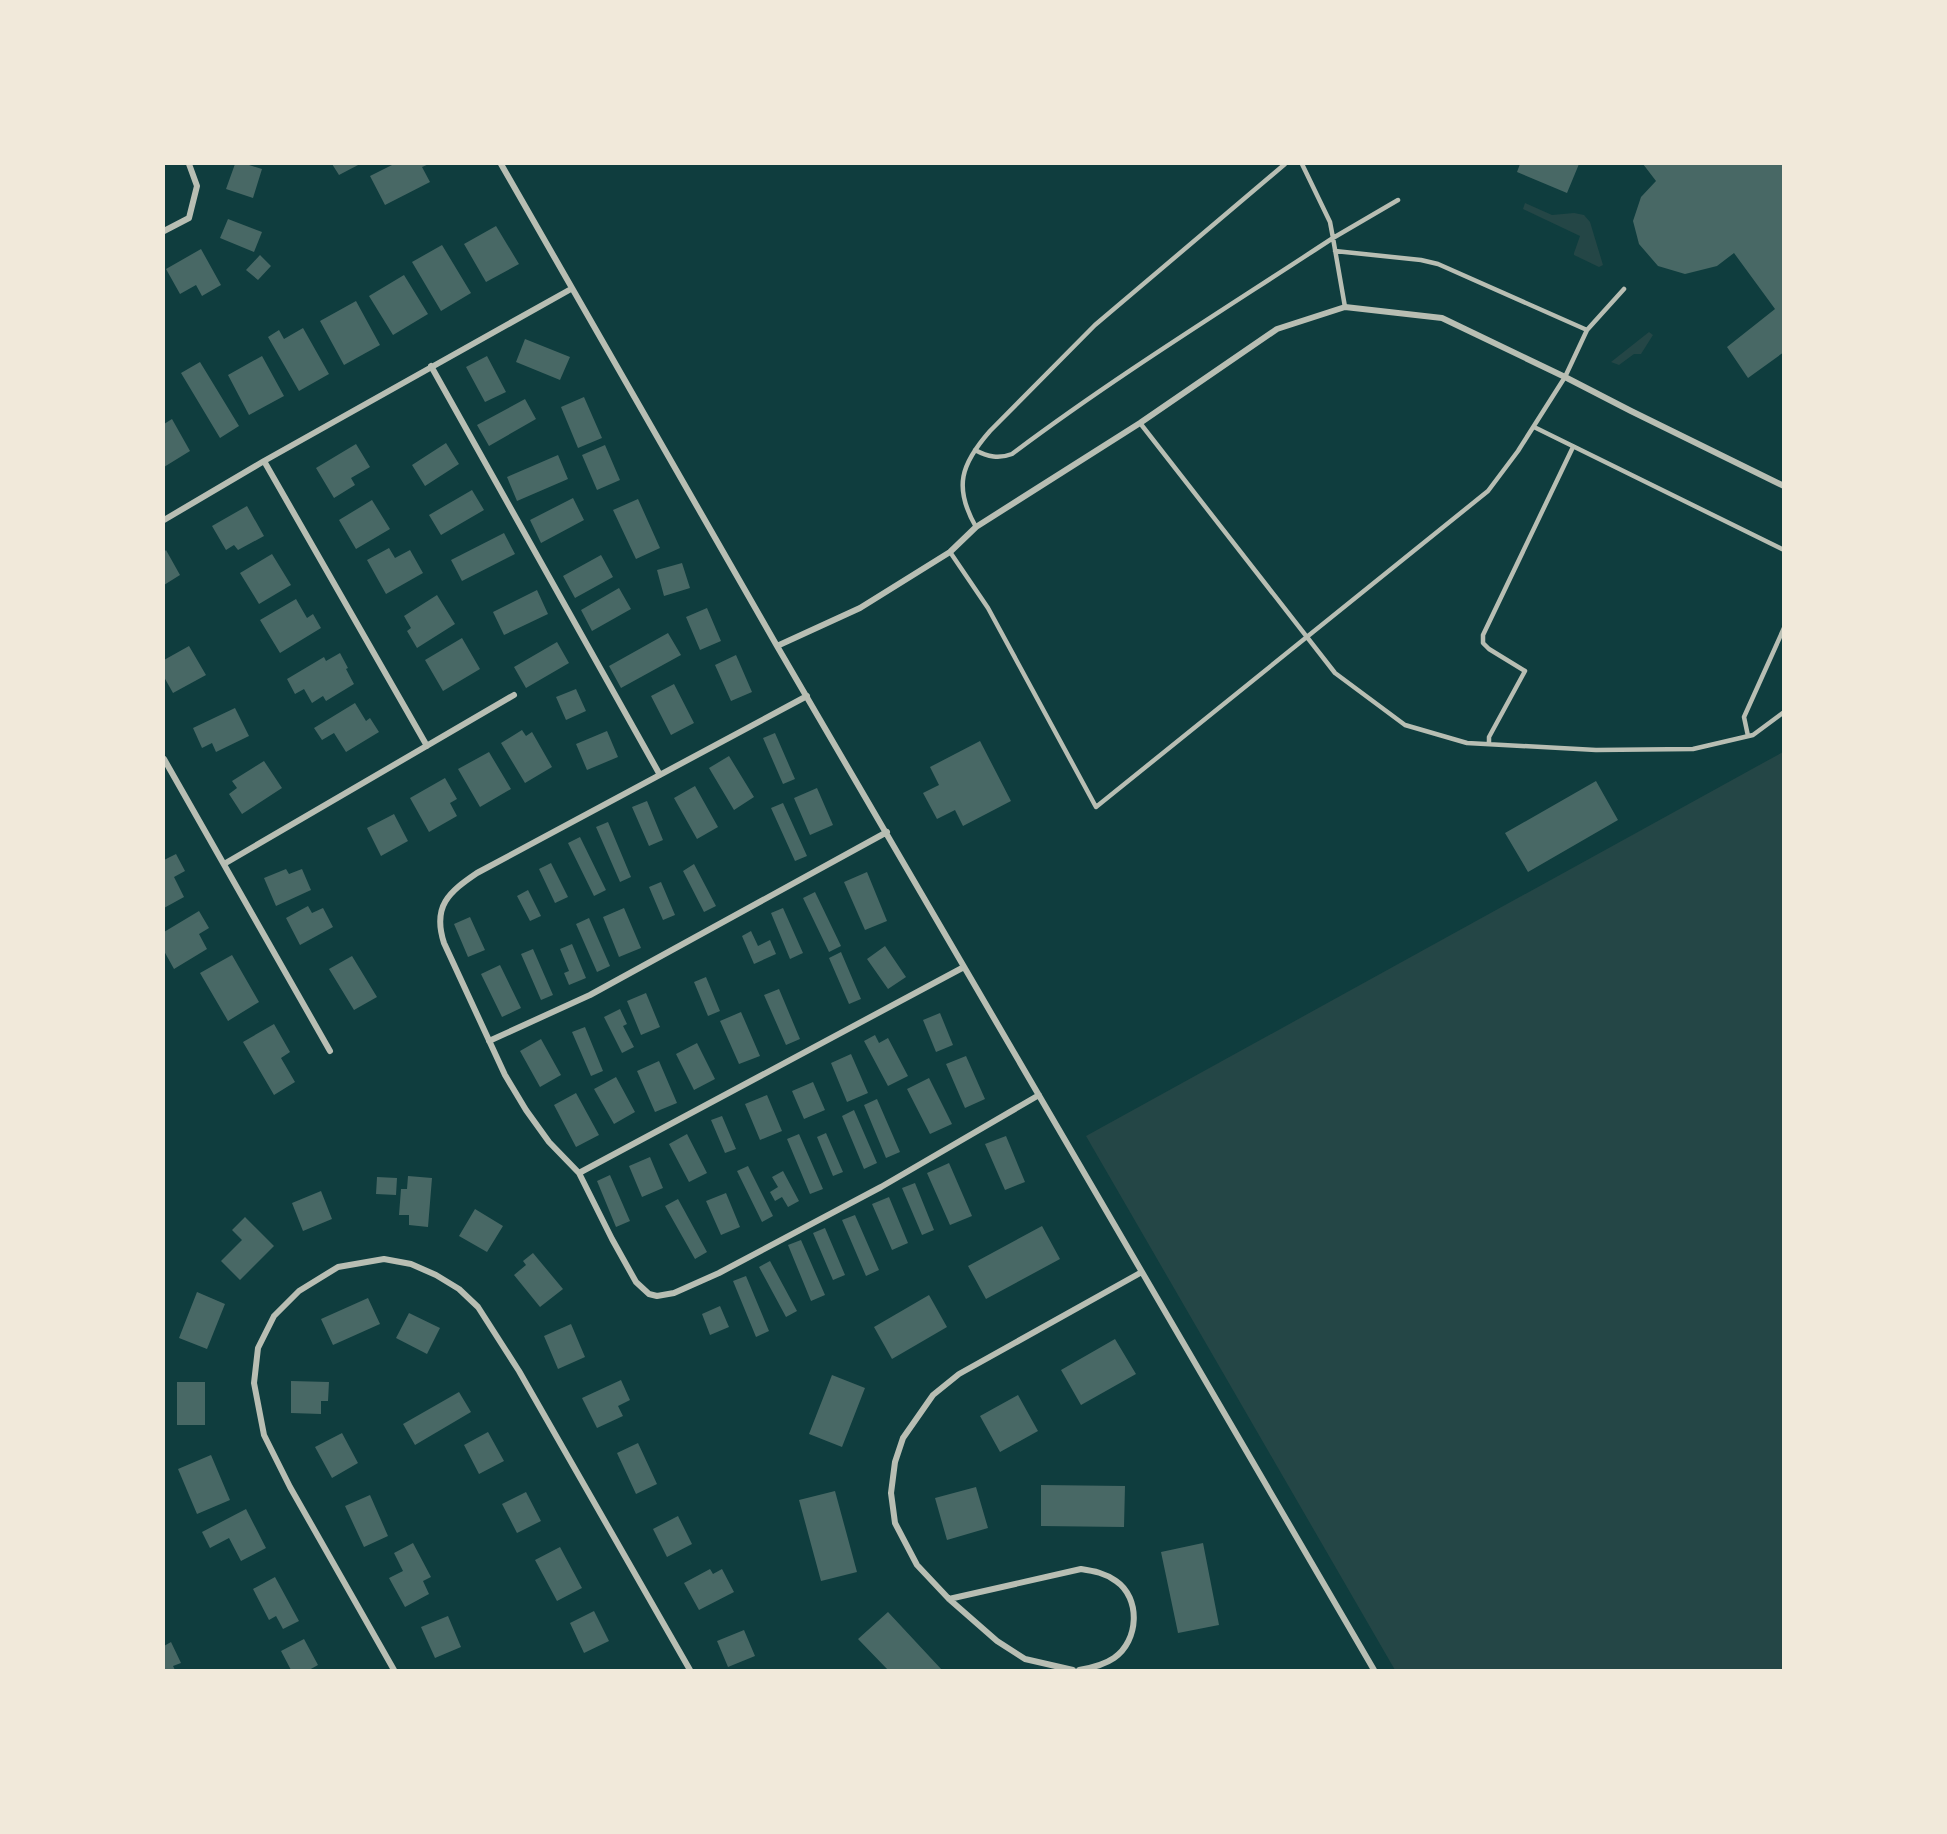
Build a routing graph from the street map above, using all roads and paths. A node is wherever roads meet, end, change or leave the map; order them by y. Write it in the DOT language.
graph roads {
  1 [pos="189,164"];
  2 [pos="501,164"];
  3 [pos="1285,164"];
  4 [pos="1302,164"];
  5 [pos="1398,200"];
  6 [pos="164,231"];
  7 [pos="1333,238"];
  8 [pos="1335,251"];
  9 [pos="571,289"];
  10 [pos="1624,289"];
  11 [pos="1345,307"];
  12 [pos="1587,330"];
  13 [pos="431,366"];
  14 [pos="1565,377"];
  15 [pos="1140,423"];
  16 [pos="1534,427"];
  17 [pos="1574,447"];
  18 [pos="975,450"];
  19 [pos="264,461"];
  20 [pos="1784,486"];
  21 [pos="164,520"];
  22 [pos="976,528"];
  23 [pos="1784,550"];
  24 [pos="950,552"];
  25 [pos="1784,628"];
  26 [pos="1307,639"];
  27 [pos="777,646"];
  28 [pos="514,695"];
  29 [pos="807,696"];
  30 [pos="1784,712"];
  31 [pos="1748,736"];
  32 [pos="1489,744"];
  33 [pos="427,746"];
  34 [pos="164,759"];
  35 [pos="660,775"];
  36 [pos="886,832"];
  37 [pos="224,864"];
  38 [pos="964,967"];
  39 [pos="489,1041"];
  40 [pos="330,1051"];
  41 [pos="1039,1095"];
  42 [pos="579,1173"];
  43 [pos="1142,1272"];
  44 [pos="949,1599"];
  45 [pos="394,1671"];
  46 [pos="690,1671"];
  47 [pos="1073,1671"];
  48 [pos="1079,1671"];
  49 [pos="1374,1671"];
  1 -- 6 [label="street"];
  2 -- 9 [label="street"];
  3 -- 18 [label="lane"];
  4 -- 7 [label="lane"];
  5 -- 7 [label="lane"];
  7 -- 8 [label="lane"];
  7 -- 18 [label="lane"];
  8 -- 11 [label="lane"];
  8 -- 12 [label="lane"];
  9 -- 13 [label="street"];
  9 -- 27 [label="street"];
  10 -- 12 [label="lane"];
  11 -- 14 [label="street"];
  11 -- 15 [label="street"];
  12 -- 14 [label="lane"];
  13 -- 19 [label="street"];
  13 -- 35 [label="street"];
  14 -- 16 [label="lane"];
  14 -- 20 [label="street"];
  15 -- 22 [label="street"];
  15 -- 26 [label="lane"];
  16 -- 17 [label="lane"];
  16 -- 26 [label="lane"];
  17 -- 23 [label="lane"];
  17 -- 32 [label="lane"];
  18 -- 22 [label="lane"];
  19 -- 21 [label="street"];
  19 -- 33 [label="street"];
  22 -- 24 [label="street"];
  24 -- 26 [label="lane"];
  24 -- 27 [label="street"];
  25 -- 31 [label="lane"];
  26 -- 32 [label="lane"];
  27 -- 29 [label="street"];
  28 -- 33 [label="street"];
  29 -- 35 [label="street"];
  29 -- 36 [label="street"];
  30 -- 31 [label="lane"];
  31 -- 32 [label="lane"];
  33 -- 37 [label="street"];
  34 -- 37 [label="street"];
  35 -- 39 [label="street"];
  36 -- 38 [label="street"];
  36 -- 39 [label="street"];
  37 -- 40 [label="street"];
  38 -- 41 [label="street"];
  38 -- 42 [label="street"];
  39 -- 42 [label="street"];
  41 -- 42 [label="street"];
  41 -- 43 [label="street"];
  43 -- 44 [label="street"];
  43 -- 49 [label="street"];
  44 -- 47 [label="street"];
  44 -- 48 [label="street"];
  45 -- 46 [label="street"];
}
